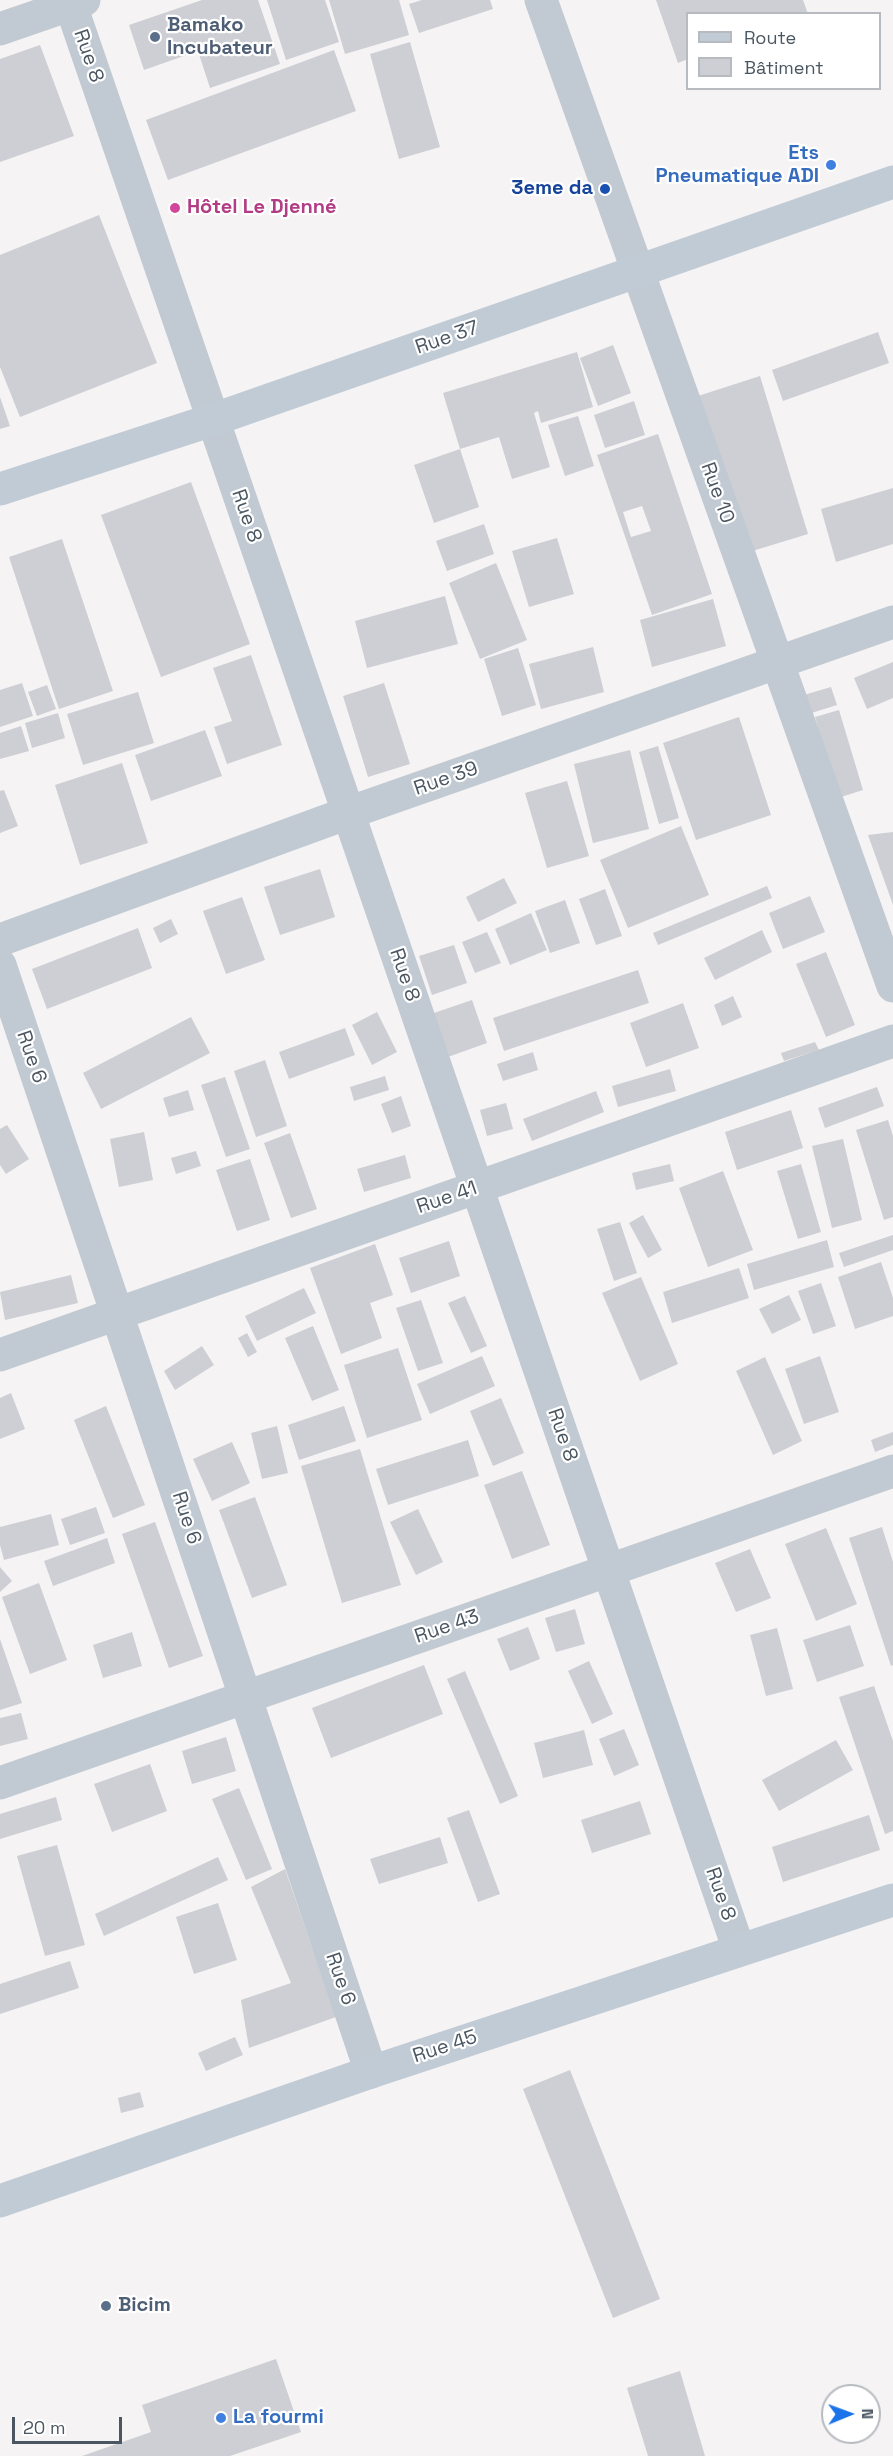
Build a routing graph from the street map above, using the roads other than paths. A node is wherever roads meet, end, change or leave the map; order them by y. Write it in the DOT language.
graph roads {
  1 [pos="541,0"];
  2 [pos="74,2"];
  3 [pos="0,29"];
  4 [pos="893,182"];
  5 [pos="638,271"];
  6 [pos="212,420"];
  7 [pos="0,489"];
  8 [pos="893,622"];
  9 [pos="777,662"];
  10 [pos="348,813"];
  11 [pos="0,940"];
  12 [pos="0,965"];
  13 [pos="893,986"];
  14 [pos="893,1041"];
  15 [pos="477,1187"];
  16 [pos="118,1314"];
  17 [pos="0,1355"];
  18 [pos="893,1472"];
  19 [pos="608,1571"];
  20 [pos="246,1697"];
  21 [pos="0,1783"];
  22 [pos="893,1900"];
  23 [pos="739,1950"];
  24 [pos="371,2072"];
  25 [pos="0,2201"];
  1 -- 5 [label="street, Rue 10"];
  2 -- 3 [label="street"];
  2 -- 6 [label="street, Rue 8"];
  4 -- 5 [label="street, Rue 37"];
  5 -- 6 [label="street, Rue 37"];
  5 -- 9 [label="street, Rue 10"];
  6 -- 7 [label="street, Rue 37"];
  6 -- 10 [label="street, Rue 8"];
  8 -- 9 [label="street, Rue 39"];
  9 -- 10 [label="street, Rue 39"];
  9 -- 13 [label="street, Rue 10"];
  10 -- 11 [label="street, Rue 39"];
  10 -- 15 [label="street, Rue 8"];
  12 -- 16 [label="street, Rue 6"];
  14 -- 15 [label="street, Rue 41"];
  15 -- 16 [label="street, Rue 41"];
  15 -- 19 [label="street, Rue 8"];
  16 -- 17 [label="street, Rue 41"];
  16 -- 20 [label="street, Rue 6"];
  18 -- 19 [label="street, Rue 43"];
  19 -- 20 [label="street, Rue 43"];
  19 -- 23 [label="street, Rue 8"];
  20 -- 21 [label="street, Rue 43"];
  20 -- 24 [label="street, Rue 6"];
  22 -- 23 [label="street, Rue 45"];
  23 -- 24 [label="street, Rue 45"];
  24 -- 25 [label="street, Rue 45"];
}
